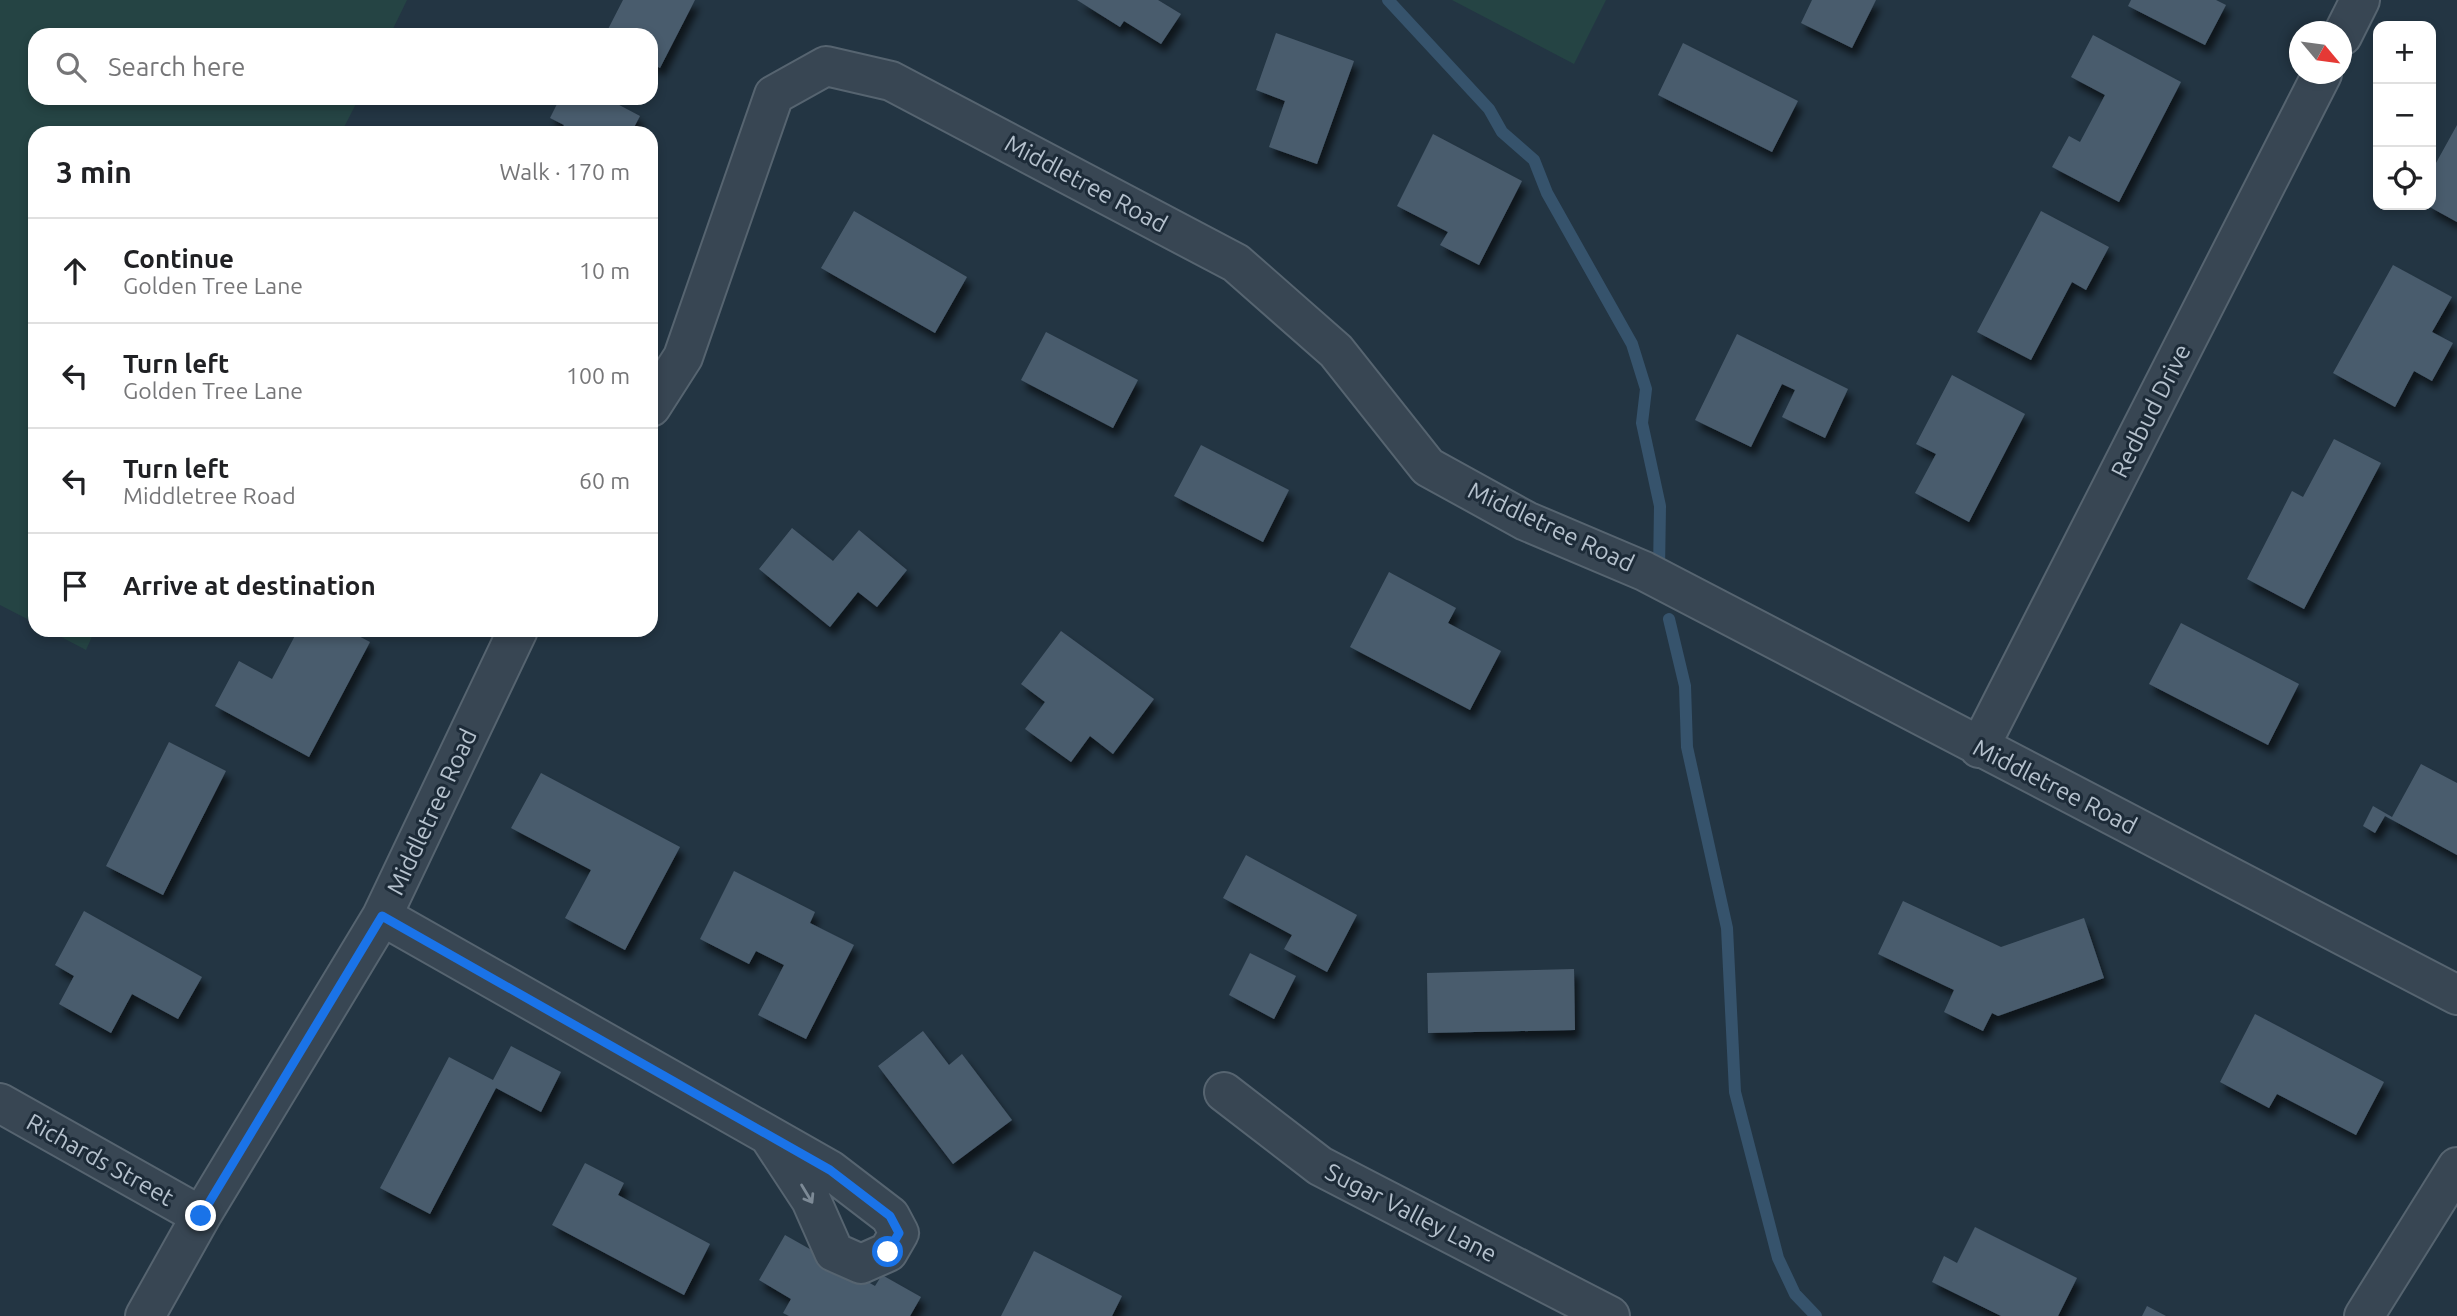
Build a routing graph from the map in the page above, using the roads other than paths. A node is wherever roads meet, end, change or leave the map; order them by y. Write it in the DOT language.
graph roads {
  1 [pos="2360,0"];
  2 [pos="2350,21"];
  3 [pos="2317,84"];
  4 [pos="658,396"];
  5 [pos="515,637"];
  6 [pos="1979,748"];
  7 [pos="382,916"];
  8 [pos="2457,995"];
  9 [pos="1224,1092"];
  10 [pos="0,1103"];
  11 [pos="769,1136"];
  12 [pos="2457,1167"];
  13 [pos="201,1216"];
  14 [pos="145,1316"];
  15 [pos="1610,1316"];
  16 [pos="2364,1316"];
  1 -- 2 [label="street"];
  3 -- 6 [label="street, Redbud Drive"];
  4 -- 6 [label="street, Middletree Road"];
  5 -- 7 [label="street, Middletree Road"];
  6 -- 8 [label="street, Middletree Road"];
  7 -- 11 [label="street"];
  7 -- 13 [label="street, Middletree Road"];
  9 -- 15 [label="street, Sugar Valley Lane"];
  10 -- 13 [label="street, Richards Street"];
  12 -- 16 [label="street"];
  13 -- 14 [label="street, Middletree Road"];
}
